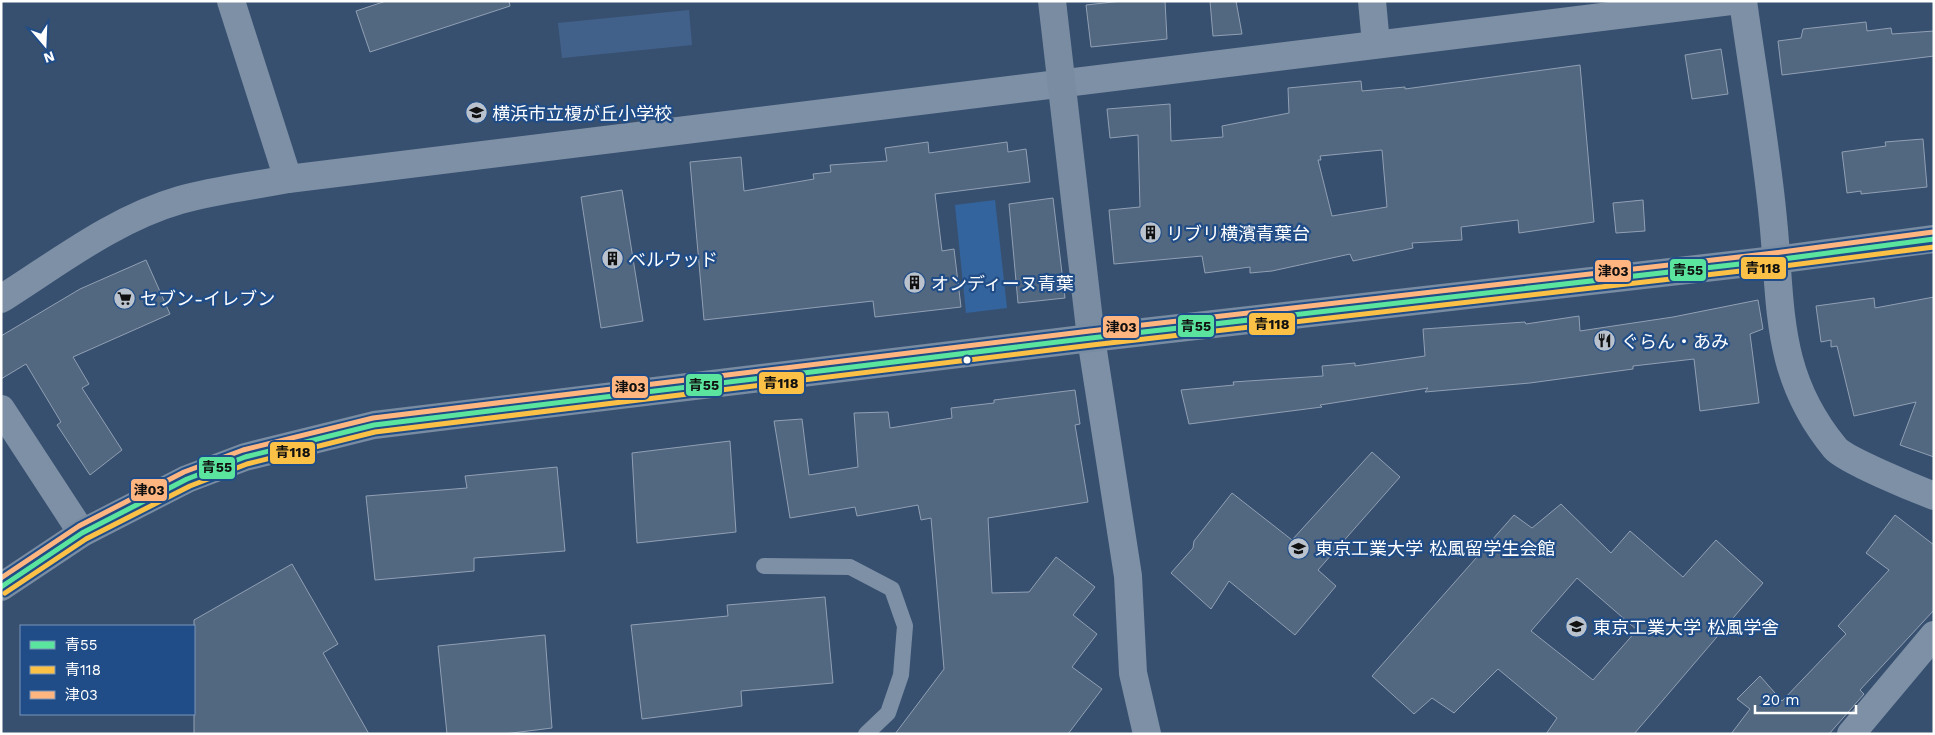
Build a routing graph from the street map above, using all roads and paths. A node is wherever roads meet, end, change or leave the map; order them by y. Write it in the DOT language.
graph roads {
  1 [pos="231,1"];
  2 [pos="1052,1"];
  3 [pos="1372,1"];
  4 [pos="1731,1"];
  5 [pos="1744,1"];
  6 [pos="1567,12"];
  7 [pos="1376,44"];
  8 [pos="1062,83"];
  9 [pos="288,179"];
  10 [pos="1934,239"];
  11 [pos="1775,260"];
  12 [pos="1,299"];
  13 [pos="1091,338"];
  14 [pos="1,409"];
  15 [pos="1934,496"];
  16 [pos="82,533"];
  17 [pos="764,566"];
  18 [pos="1,587"];
  19 [pos="1934,635"];
  20 [pos="866,734"];
  21 [pos="1147,734"];
  22 [pos="1851,734"];
  1 -- 9 [label="street"];
  2 -- 8 [label="street"];
  3 -- 7 [label="street"];
  4 -- 6 [label="street"];
  5 -- 11 [label="street"];
  6 -- 7 [label="street"];
  7 -- 8 [label="street"];
  8 -- 9 [label="street"];
  8 -- 13 [label="street"];
  9 -- 12 [label="street"];
  10 -- 11 [label="street"];
  11 -- 13 [label="street"];
  11 -- 15 [label="street"];
  13 -- 16 [label="street"];
  13 -- 21 [label="street"];
  14 -- 16 [label="street"];
  16 -- 18 [label="street"];
  17 -- 20 [label="lane"];
  19 -- 22 [label="street"];
}
